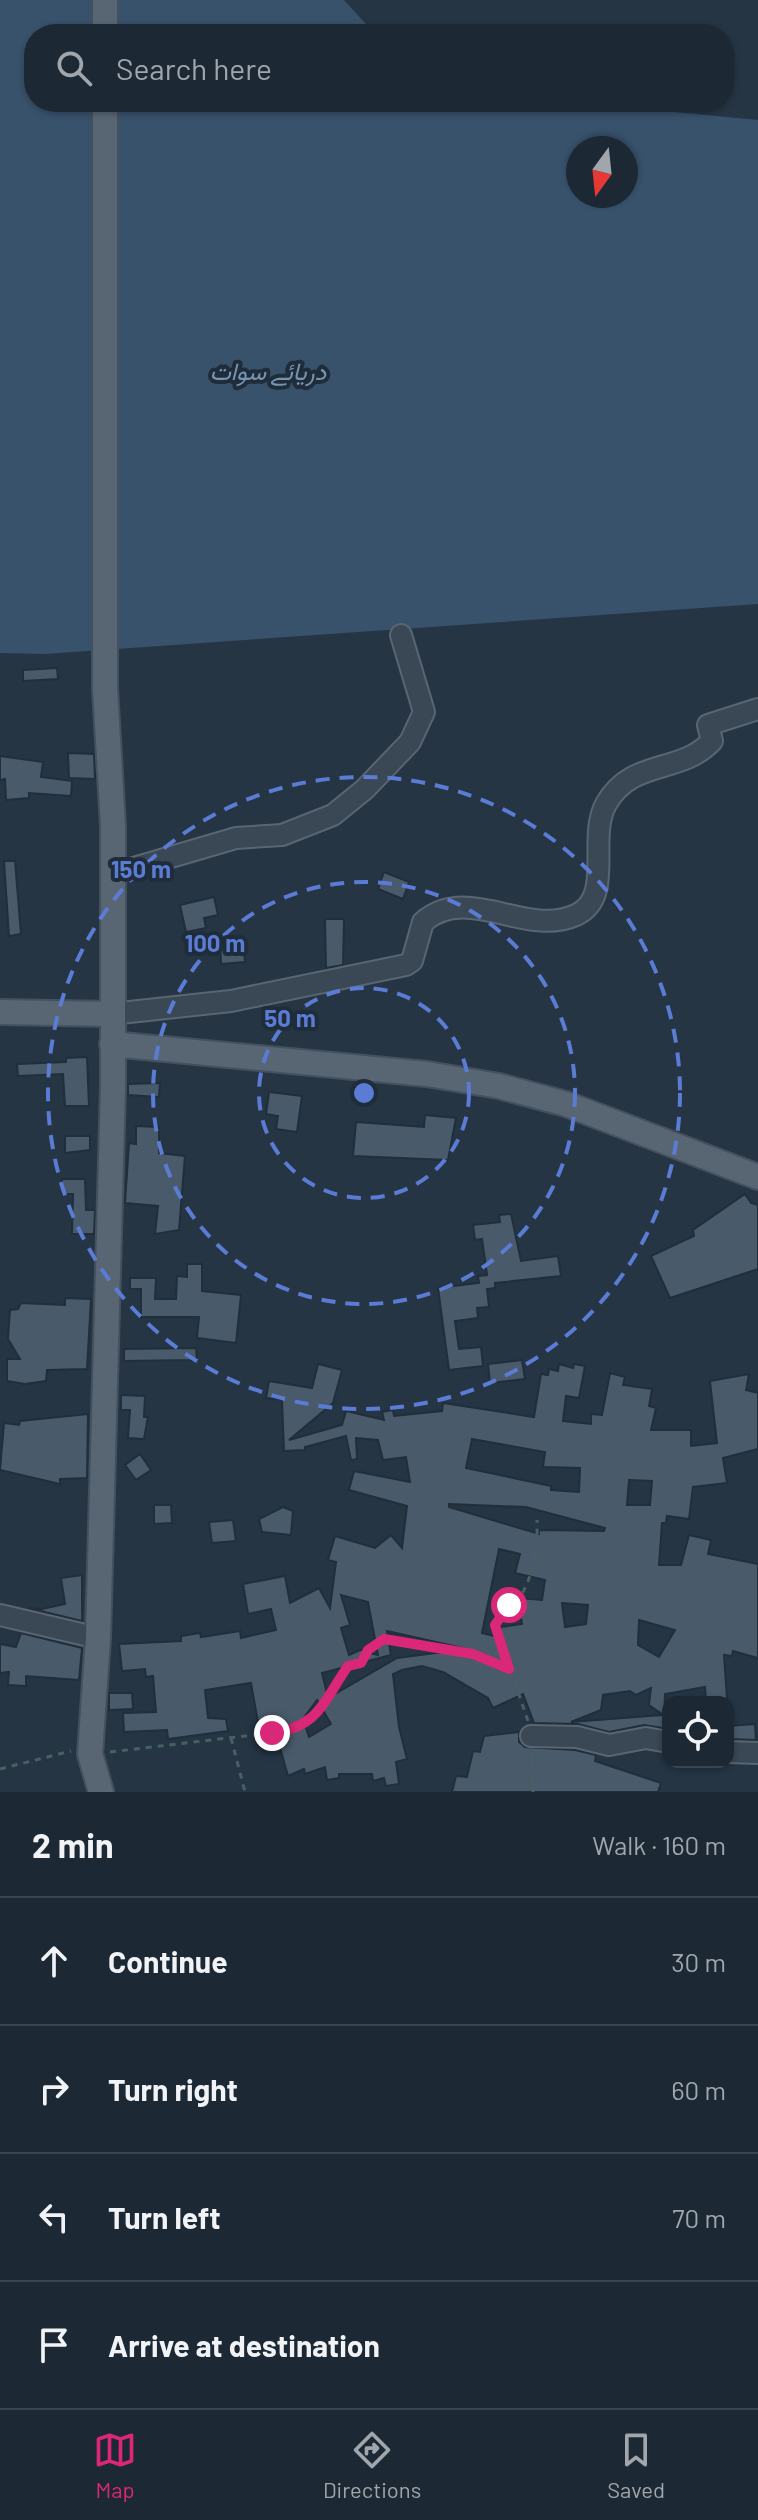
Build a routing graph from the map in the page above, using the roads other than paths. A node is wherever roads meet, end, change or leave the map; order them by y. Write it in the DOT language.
graph roads {
  1 [pos="105,0"];
  2 [pos="105,24"];
  3 [pos="105,112"];
  4 [pos="401,635"];
  5 [pos="758,709"];
  6 [pos="113,874"];
  7 [pos="0,1012"];
  8 [pos="111,1014"];
  9 [pos="112,1044"];
  10 [pos="758,1177"];
  11 [pos="0,1615"];
  12 [pos="98,1638"];
  13 [pos="531,1736"];
  14 [pos="662,1741"];
  15 [pos="734,1752"];
  16 [pos="758,1753"];
  17 [pos="101,1792"];
  1 -- 2 [label="main road"];
  3 -- 6 [label="main road"];
  4 -- 6 [label="street"];
  5 -- 8 [label="street"];
  6 -- 8 [label="main road"];
  7 -- 8 [label="main road"];
  8 -- 9 [label="main road"];
  9 -- 10 [label="main road"];
  9 -- 12 [label="main road"];
  11 -- 12 [label="street"];
  12 -- 17 [label="main road"];
  13 -- 14 [label="street"];
  15 -- 16 [label="street"];
}
